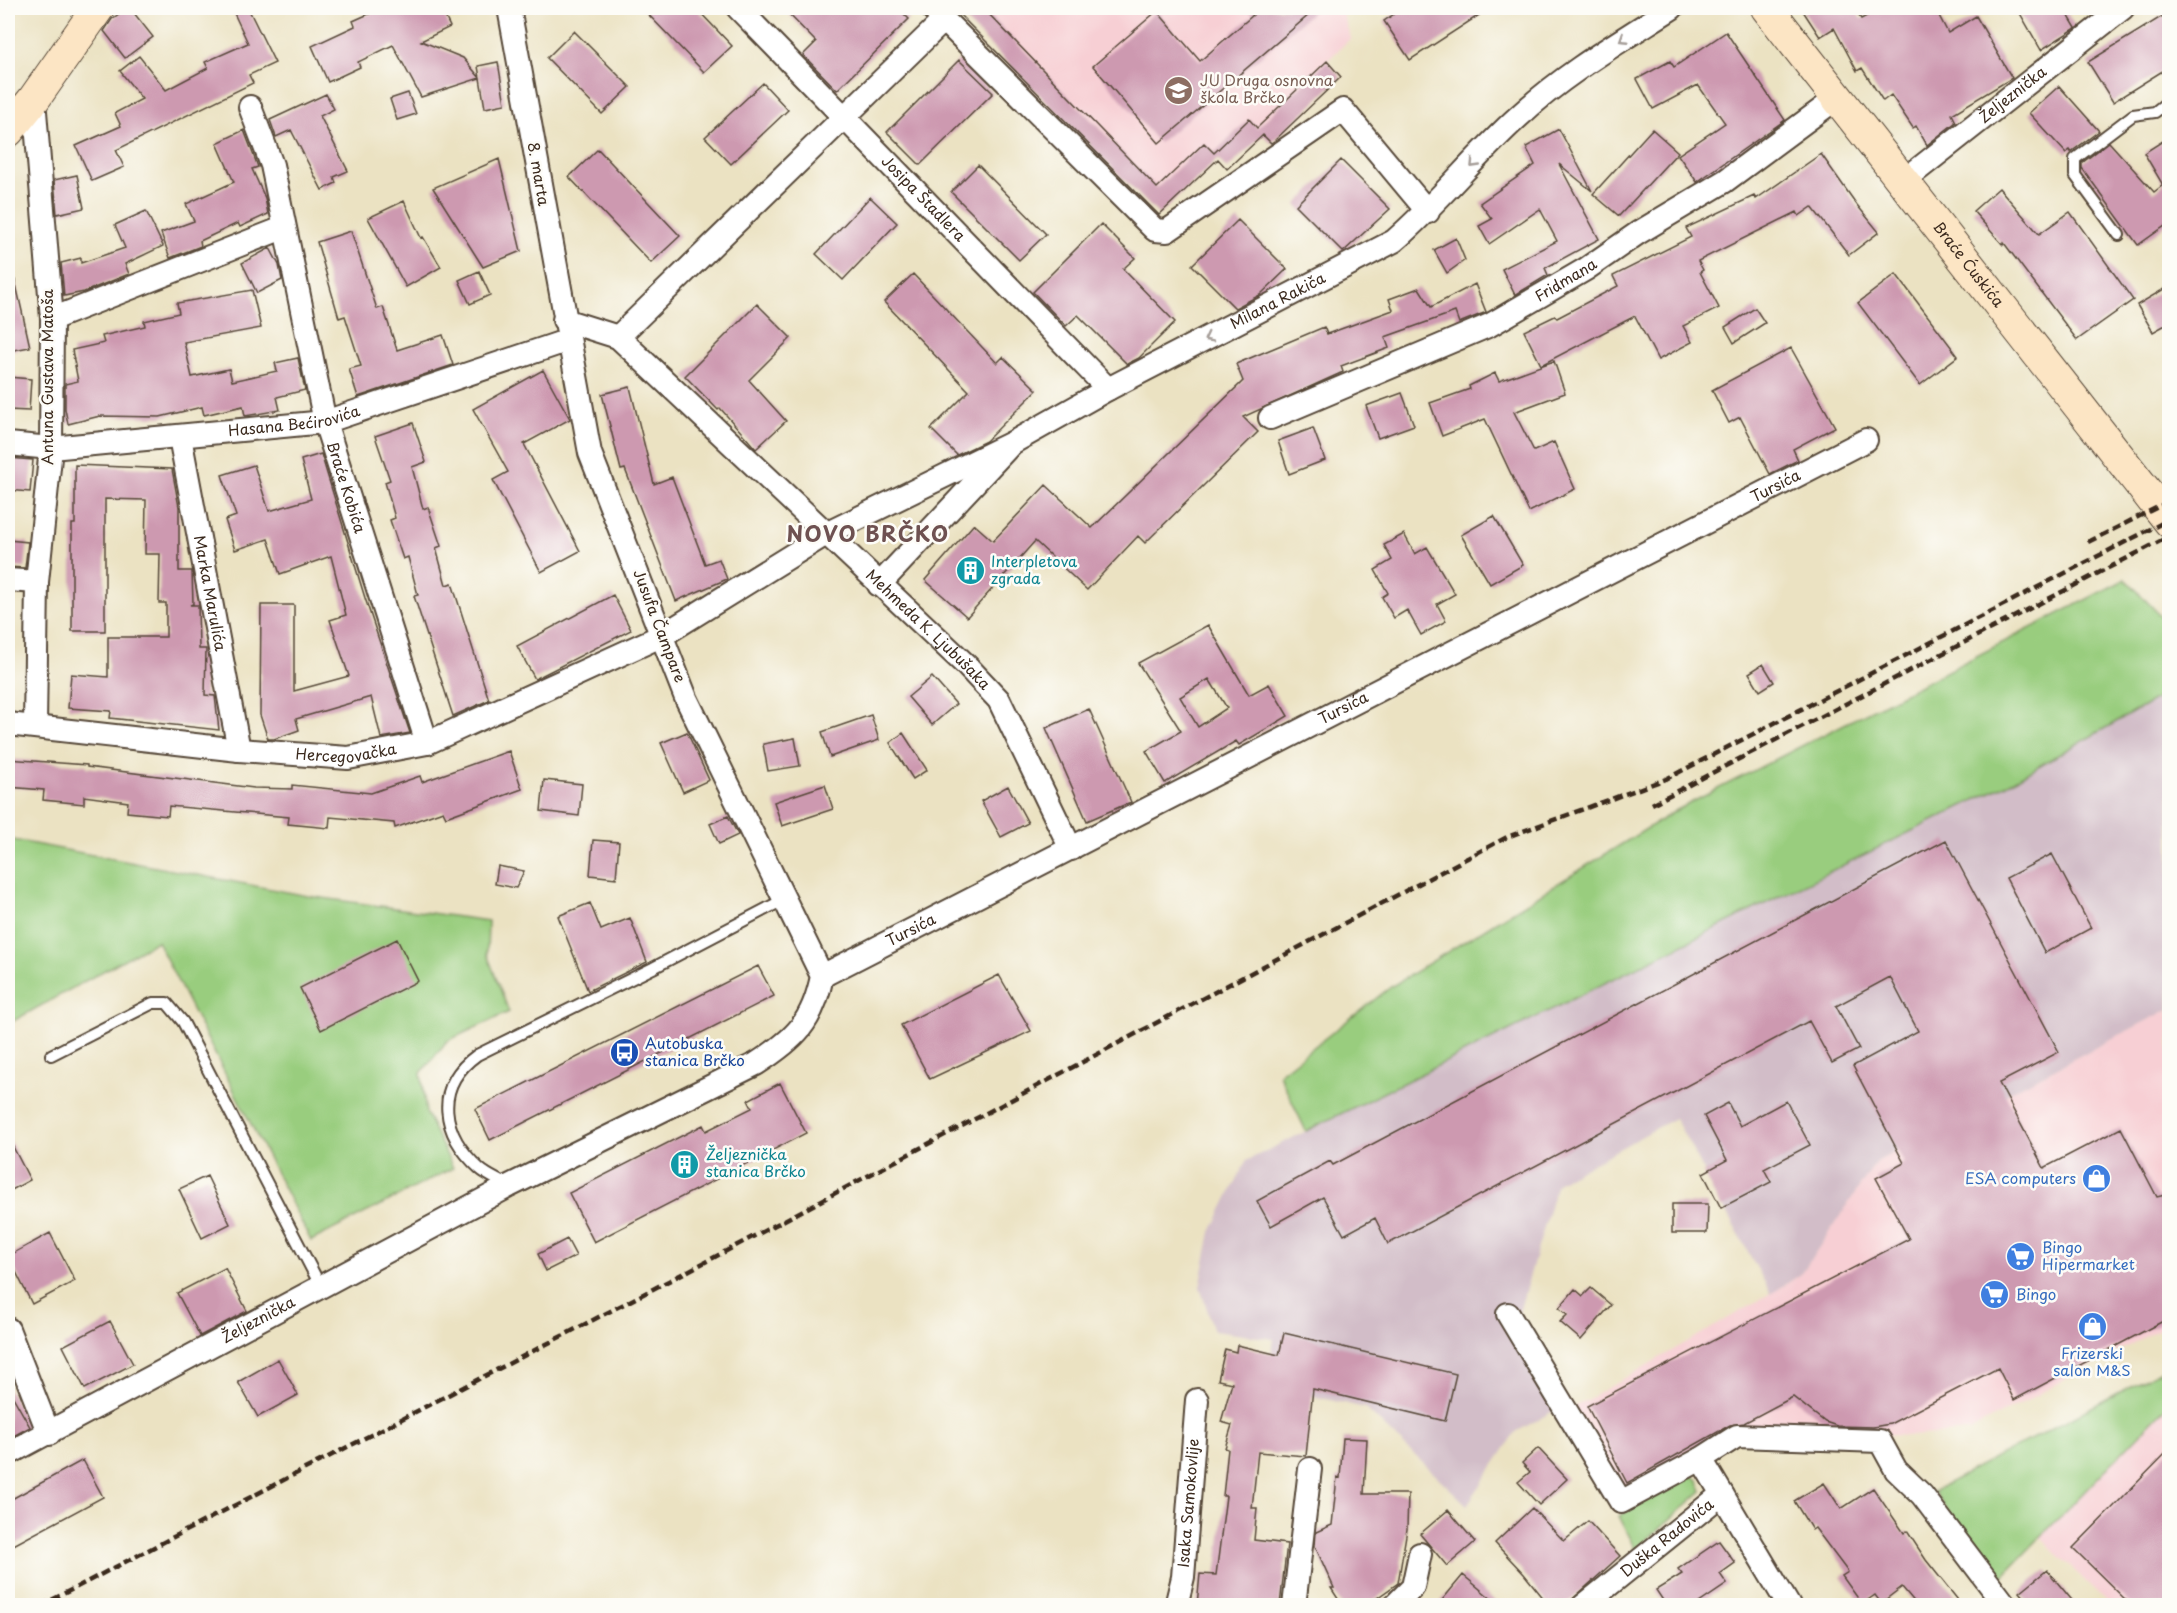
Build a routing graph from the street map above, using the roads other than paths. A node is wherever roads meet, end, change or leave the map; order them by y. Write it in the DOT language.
graph roads {
  1 [pos="99,8"];
  2 [pos="509,8"];
  3 [pos="738,8"];
  4 [pos="1672,8"];
  5 [pos="1767,8"];
  6 [pos="2123,8"];
  7 [pos="938,14"];
  8 [pos="1837,98"];
  9 [pos="34,99"];
  10 [pos="2169,100"];
  11 [pos="250,107"];
  12 [pos="842,117"];
  13 [pos="8,131"];
  14 [pos="1902,182"];
  15 [pos="1428,212"];
  16 [pos="283,228"];
  17 [pos="2119,235"];
  18 [pos="51,319"];
  19 [pos="567,330"];
  20 [pos="618,337"];
  21 [pos="1108,389"];
  22 [pos="1270,418"];
  23 [pos="325,422"];
  24 [pos="180,437"];
  25 [pos="1866,440"];
  26 [pos="1012,443"];
  27 [pos="8,444"];
  28 [pos="51,448"];
  29 [pos="2169,522"];
  30 [pos="826,534"];
  31 [pos="8,580"];
  32 [pos="37,582"];
  33 [pos="879,585"];
  34 [pos="663,634"];
  35 [pos="8,724"];
  36 [pos="35,726"];
  37 [pos="427,743"];
  38 [pos="239,750"];
  39 [pos="1071,849"];
  40 [pos="785,899"];
  41 [pos="822,976"];
  42 [pos="51,1055"];
  43 [pos="509,1186"];
  44 [pos="321,1287"];
  45 [pos="1508,1314"];
  46 [pos="8,1329"];
  47 [pos="1197,1400"];
  48 [pos="49,1434"];
  49 [pos="8,1454"];
  50 [pos="1701,1459"];
  51 [pos="1310,1469"];
  52 [pos="1722,1494"];
  53 [pos="1420,1554"];
  54 [pos="1176,1605"];
  55 [pos="1294,1605"];
  56 [pos="1394,1605"];
  57 [pos="1583,1605"];
  58 [pos="1789,1605"];
  59 [pos="2006,1605"];
  1 -- 9 [label="main road"];
  2 -- 19 [label="street, 8. marta"];
  3 -- 12 [label="street, Josipa Štadlera"];
  4 -- 15 [label="street, Milana Rakiča, one-way"];
  5 -- 8 [label="main road, Braće Ćuskića"];
  6 -- 14 [label="street, Željeznička"];
  7 -- 12 [label="street"];
  7 -- 15 [label="street"];
  8 -- 14 [label="main road, Braće Ćuskića"];
  8 -- 22 [label="street, Fridmana"];
  9 -- 13 [label="main road"];
  9 -- 18 [label="street, Antuna Gustava Matoša"];
  10 -- 17 [label="lane"];
  11 -- 16 [label="street, Braće Kobića"];
  12 -- 20 [label="street"];
  12 -- 21 [label="street, Josipa Štadlera"];
  14 -- 29 [label="main road, Braće Ćuskića"];
  15 -- 21 [label="street, Milana Rakiča, one-way"];
  16 -- 18 [label="street"];
  16 -- 23 [label="street, Braće Kobića"];
  18 -- 28 [label="street, Antuna Gustava Matoša"];
  19 -- 20 [label="street, Mehmeda K. Ljubušaka"];
  19 -- 23 [label="street, Hasana Bećirovića"];
  19 -- 34 [label="street, Jusufa Čampare"];
  20 -- 30 [label="street, Mehmeda K. Ljubušaka"];
  21 -- 26 [label="street, Milana Rakiča"];
  23 -- 24 [label="street, Hasana Bećirovića"];
  23 -- 37 [label="street, Braće Kobića"];
  24 -- 28 [label="street, Hasana Bećirovića"];
  24 -- 38 [label="street, Marka Marulića"];
  25 -- 39 [label="street, Tursića"];
  26 -- 30 [label="street, Hercegovačka"];
  26 -- 33 [label="street, Milana Rakiča"];
  27 -- 28 [label="street, Hasana Bećirovića"];
  28 -- 32 [label="street, Antuna Gustava Matoša"];
  30 -- 33 [label="street, Mehmeda K. Ljubušaka"];
  30 -- 34 [label="street, Hercegovačka"];
  31 -- 32 [label="street"];
  32 -- 36 [label="street, Antuna Gustava Matoša"];
  33 -- 39 [label="street, Mehmeda K. Ljubušaka"];
  34 -- 37 [label="street, Hercegovačka"];
  34 -- 40 [label="street, Jusufa Čampare"];
  35 -- 36 [label="street, Hercegovačka"];
  36 -- 38 [label="street, Hercegovačka"];
  37 -- 38 [label="street, Hercegovačka"];
  39 -- 41 [label="street, Tursića"];
  40 -- 41 [label="street, Jusufa Čampare"];
  40 -- 43 [label="lane"];
  41 -- 43 [label="street, Željeznička"];
  42 -- 44 [label="lane"];
  43 -- 44 [label="street, Željeznička"];
  44 -- 48 [label="street, Željeznička"];
  45 -- 50 [label="street"];
  46 -- 48 [label="street"];
  47 -- 54 [label="street, Isaka Samokovlije"];
  48 -- 49 [label="street, Željeznička"];
  50 -- 52 [label="street"];
  50 -- 59 [label="street"];
  51 -- 55 [label="street"];
  52 -- 57 [label="street, Duška Radovića"];
  52 -- 58 [label="street"];
  53 -- 56 [label="street"];
}
